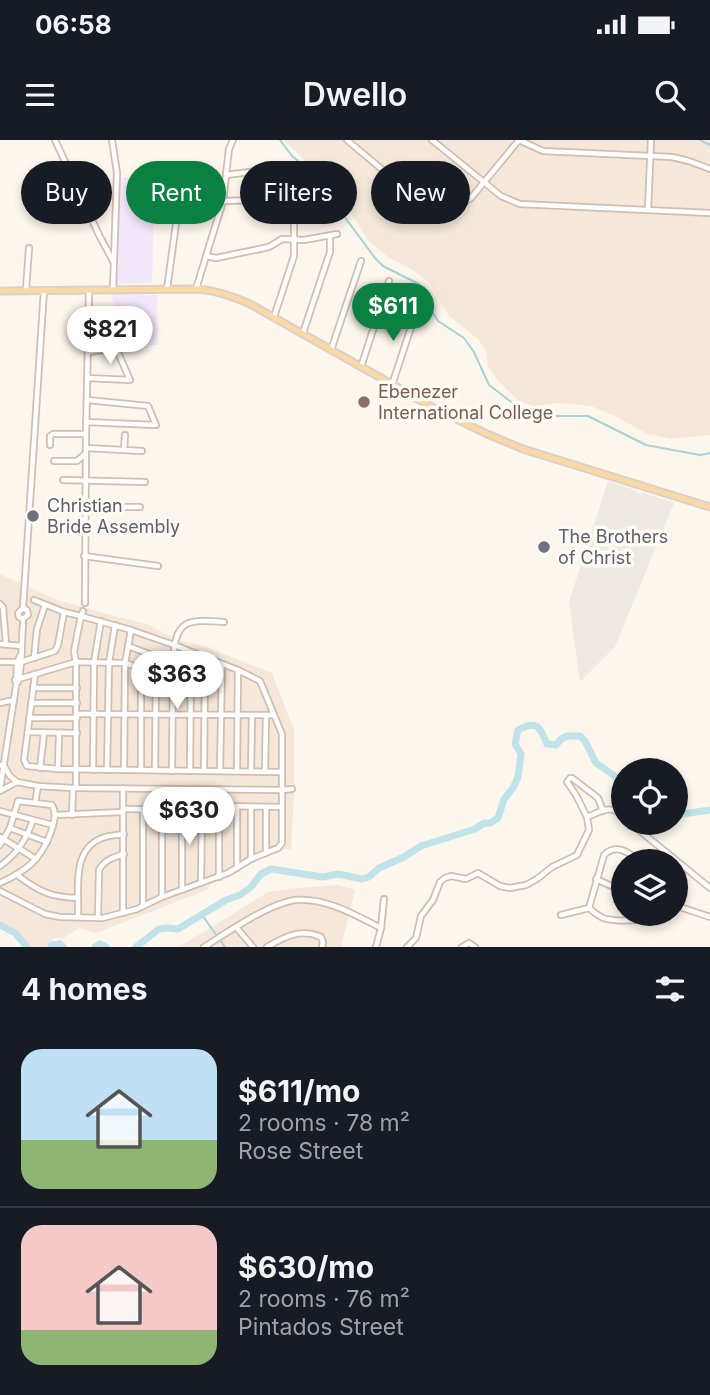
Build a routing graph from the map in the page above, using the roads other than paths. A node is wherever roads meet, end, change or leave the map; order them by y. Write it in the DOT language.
graph roads {
  1 [pos="55,140"];
  2 [pos="113,140"];
  3 [pos="233,140"];
  4 [pos="347,140"];
  5 [pos="432,140"];
  6 [pos="519,140"];
  7 [pos="651,140"];
  8 [pos="650,156"];
  9 [pos="710,169"];
  10 [pos="240,173"];
  11 [pos="226,175"];
  12 [pos="484,182"];
  13 [pos="648,210"];
  14 [pos="710,214"];
  15 [pos="176,224"];
  16 [pos="216,224"];
  17 [pos="295,224"];
  18 [pos="337,234"];
  19 [pos="330,236"];
  20 [pos="293,240"];
  21 [pos="29,248"];
  22 [pos="206,256"];
  23 [pos="114,261"];
  24 [pos="361,261"];
  25 [pos="389,281"];
  26 [pos="167,289"];
  27 [pos="196,289"];
  28 [pos="26,290"];
  29 [pos="44,290"];
  30 [pos="89,290"];
  31 [pos="113,290"];
  32 [pos="0,291"];
  33 [pos="417,309"];
  34 [pos="274,317"];
  35 [pos="303,333"];
  36 [pos="331,349"];
  37 [pos="89,352"];
  38 [pos="361,367"];
  39 [pos="87,378"];
  40 [pos="392,384"];
  41 [pos="87,400"];
  42 [pos="86,422"];
  43 [pos="86,434"];
  44 [pos="125,435"];
  45 [pos="50,445"];
  46 [pos="124,450"];
  47 [pos="86,451"];
  48 [pos="142,451"];
  49 [pos="54,461"];
  50 [pos="63,480"];
  51 [pos="86,481"];
  52 [pos="145,482"];
  53 [pos="140,507"];
  54 [pos="710,508"];
  55 [pos="85,511"];
  56 [pos="85,556"];
  57 [pos="158,566"];
  58 [pos="34,600"];
  59 [pos="85,603"];
  60 [pos="0,604"];
  61 [pos="45,605"];
  62 [pos="64,612"];
  63 [pos="82,613"];
  64 [pos="101,621"];
  65 [pos="224,622"];
  66 [pos="115,625"];
  67 [pos="2,626"];
  68 [pos="131,630"];
  69 [pos="3,644"];
  70 [pos="174,645"];
  71 [pos="21,646"];
  72 [pos="128,646"];
  73 [pos="191,652"];
  74 [pos="34,658"];
  75 [pos="205,658"];
  76 [pos="0,662"];
  77 [pos="19,662"];
  78 [pos="76,662"];
  79 [pos="94,662"];
  80 [pos="109,663"];
  81 [pos="125,663"];
  82 [pos="173,663"];
  83 [pos="222,664"];
  84 [pos="141,668"];
  85 [pos="238,670"];
  86 [pos="156,673"];
  87 [pos="35,675"];
  88 [pos="173,679"];
  89 [pos="17,682"];
  90 [pos="33,688"];
  91 [pos="77,688"];
  92 [pos="14,700"];
  93 [pos="0,703"];
  94 [pos="31,703"];
  95 [pos="77,703"];
  96 [pos="93,713"];
  97 [pos="108,714"];
  98 [pos="125,714"];
  99 [pos="140,714"];
  100 [pos="155,714"];
  101 [pos="172,714"];
  102 [pos="190,715"];
  103 [pos="204,715"];
  104 [pos="221,715"];
  105 [pos="237,715"];
  106 [pos="252,715"];
  107 [pos="266,715"];
  108 [pos="274,715"];
  109 [pos="77,716"];
  110 [pos="29,718"];
  111 [pos="28,732"];
  112 [pos="44,733"];
  113 [pos="60,733"];
  114 [pos="77,733"];
  115 [pos="2,765"];
  116 [pos="40,768"];
  117 [pos="58,769"];
  118 [pos="76,769"];
  119 [pos="93,770"];
  120 [pos="107,770"];
  121 [pos="124,770"];
  122 [pos="141,770"];
  123 [pos="155,771"];
  124 [pos="172,771"];
  125 [pos="190,771"];
  126 [pos="204,771"];
  127 [pos="220,771"];
  128 [pos="237,771"];
  129 [pos="251,771"];
  130 [pos="265,772"];
  131 [pos="282,772"];
  132 [pos="17,782"];
  133 [pos="38,786"];
  134 [pos="74,788"];
  135 [pos="123,788"];
  136 [pos="219,789"];
  137 [pos="292,789"];
  138 [pos="0,790"];
  139 [pos="282,790"];
  140 [pos="35,803"];
  141 [pos="237,807"];
  142 [pos="251,807"];
  143 [pos="266,807"];
  144 [pos="282,807"];
  145 [pos="220,808"];
  146 [pos="143,809"];
  147 [pos="162,810"];
  148 [pos="182,810"];
  149 [pos="202,810"];
  150 [pos="0,811"];
  151 [pos="123,811"];
  152 [pos="603,811"];
  153 [pos="611,811"];
  154 [pos="14,814"];
  155 [pos="55,815"];
  156 [pos="72,815"];
  157 [pos="587,817"];
  158 [pos="33,820"];
  159 [pos="53,825"];
  160 [pos="10,828"];
  161 [pos="124,834"];
  162 [pos="28,835"];
  163 [pos="645,835"];
  164 [pos="2,839"];
  165 [pos="47,842"];
  166 [pos="0,845"];
  167 [pos="19,849"];
  168 [pos="611,851"];
  169 [pos="266,852"];
  170 [pos="124,854"];
  171 [pos="36,859"];
  172 [pos="251,859"];
  173 [pos="0,866"];
  174 [pos="237,869"];
  175 [pos="17,875"];
  176 [pos="219,877"];
  177 [pos="99,878"];
  178 [pos="106,879"];
  179 [pos="597,879"];
  180 [pos="0,882"];
  181 [pos="201,883"];
  182 [pos="611,886"];
  183 [pos="710,888"];
  184 [pos="182,890"];
  185 [pos="0,891"];
  186 [pos="162,897"];
  187 [pos="78,898"];
  188 [pos="384,898"];
  189 [pos="98,899"];
  190 [pos="106,899"];
  191 [pos="143,905"];
  192 [pos="589,908"];
  193 [pos="688,909"];
  194 [pos="123,913"];
  195 [pos="561,915"];
  196 [pos="78,916"];
  197 [pos="60,917"];
  198 [pos="710,917"];
  199 [pos="98,918"];
  200 [pos="611,920"];
  201 [pos="60,926"];
  202 [pos="236,927"];
  203 [pos="381,928"];
  204 [pos="204,947"];
  205 [pos="253,947"];
  206 [pos="267,947"];
  207 [pos="321,947"];
  208 [pos="376,947"];
  209 [pos="407,947"];
  210 [pos="462,947"];
  211 [pos="475,947"];
  1 -- 23 [label="street"];
  2 -- 23 [label="street"];
  3 -- 11 [label="street"];
  4 -- 12 [label="street"];
  5 -- 12 [label="street"];
  6 -- 8 [label="street"];
  6 -- 12 [label="street"];
  7 -- 8 [label="street"];
  8 -- 9 [label="street"];
  8 -- 13 [label="street"];
  10 -- 11 [label="street"];
  12 -- 13 [label="street"];
  13 -- 14 [label="street"];
  15 -- 26 [label="street"];
  16 -- 22 [label="street"];
  17 -- 20 [label="street"];
  18 -- 19 [label="street"];
  19 -- 20 [label="street"];
  19 -- 35 [label="street"];
  20 -- 22 [label="street"];
  20 -- 34 [label="street"];
  21 -- 28 [label="street"];
  22 -- 27 [label="street"];
  23 -- 31 [label="street"];
  24 -- 36 [label="street"];
  25 -- 38 [label="street"];
  26 -- 27 [label="main road"];
  26 -- 31 [label="main road"];
  27 -- 34 [label="main road"];
  28 -- 29 [label="main road"];
  28 -- 32 [label="main road"];
  29 -- 30 [label="main road"];
  29 -- 71 [label="street"];
  30 -- 31 [label="main road"];
  30 -- 37 [label="street"];
  33 -- 40 [label="street"];
  34 -- 35 [label="main road"];
  35 -- 36 [label="main road"];
  36 -- 38 [label="main road"];
  37 -- 39 [label="street"];
  37 -- 39 [label="street"];
  38 -- 40 [label="main road"];
  39 -- 41 [label="street"];
  40 -- 54 [label="main road"];
  41 -- 42 [label="street"];
  41 -- 42 [label="street"];
  42 -- 43 [label="street"];
  43 -- 45 [label="street"];
  43 -- 47 [label="street"];
  44 -- 46 [label="street"];
  46 -- 47 [label="street"];
  46 -- 48 [label="street"];
  47 -- 49 [label="street"];
  47 -- 51 [label="street"];
  50 -- 51 [label="street"];
  51 -- 52 [label="street"];
  51 -- 55 [label="street"];
  53 -- 55 [label="street"];
  55 -- 56 [label="street"];
  56 -- 57 [label="street"];
  56 -- 59 [label="street"];
  58 -- 61 [label="street"];
  60 -- 67 [label="street"];
  61 -- 62 [label="street"];
  61 -- 74 [label="street"];
  62 -- 63 [label="street"];
  62 -- 74 [label="street"];
  63 -- 64 [label="street"];
  63 -- 78 [label="street"];
  64 -- 66 [label="street"];
  64 -- 79 [label="street"];
  65 -- 70 [label="street"];
  66 -- 68 [label="street"];
  66 -- 80 [label="street"];
  67 -- 69 [label="street"];
  68 -- 70 [label="street"];
  68 -- 72 [label="street"];
  69 -- 71 [label="street"];
  70 -- 73 [label="street"];
  70 -- 82 [label="street"];
  71 -- 77 [label="street"];
  72 -- 81 [label="street"];
  72 -- 82 [label="street"];
  73 -- 75 [label="street"];
  73 -- 102 [label="street"];
  74 -- 77 [label="street"];
  75 -- 83 [label="street"];
  75 -- 103 [label="street"];
  76 -- 77 [label="street"];
  77 -- 89 [label="street"];
  78 -- 79 [label="street"];
  78 -- 87 [label="street"];
  78 -- 91 [label="street"];
  79 -- 80 [label="street"];
  79 -- 96 [label="street"];
  80 -- 81 [label="street"];
  80 -- 97 [label="street"];
  81 -- 84 [label="street"];
  81 -- 98 [label="street"];
  82 -- 88 [label="street"];
  83 -- 85 [label="street"];
  83 -- 104 [label="street"];
  84 -- 86 [label="street"];
  84 -- 99 [label="street"];
  85 -- 105 [label="street"];
  85 -- 108 [label="street"];
  86 -- 88 [label="street"];
  86 -- 100 [label="street"];
  87 -- 89 [label="street"];
  87 -- 90 [label="street"];
  88 -- 101 [label="street"];
  89 -- 92 [label="street"];
  90 -- 91 [label="street"];
  90 -- 94 [label="street"];
  91 -- 95 [label="street"];
  92 -- 93 [label="street"];
  92 -- 115 [label="street"];
  94 -- 95 [label="street"];
  94 -- 110 [label="street"];
  95 -- 109 [label="street"];
  96 -- 97 [label="street"];
  96 -- 109 [label="street"];
  96 -- 119 [label="street"];
  97 -- 98 [label="street"];
  97 -- 120 [label="street"];
  98 -- 99 [label="street"];
  98 -- 121 [label="street"];
  99 -- 100 [label="street"];
  99 -- 122 [label="street"];
  100 -- 101 [label="street"];
  100 -- 123 [label="street"];
  101 -- 102 [label="street"];
  101 -- 124 [label="street"];
  102 -- 103 [label="street"];
  102 -- 125 [label="street"];
  103 -- 104 [label="street"];
  103 -- 126 [label="street"];
  104 -- 105 [label="street"];
  104 -- 127 [label="street"];
  105 -- 106 [label="street"];
  105 -- 128 [label="street"];
  106 -- 107 [label="street"];
  106 -- 129 [label="street"];
  107 -- 108 [label="street"];
  107 -- 130 [label="street"];
  108 -- 131 [label="street"];
  109 -- 110 [label="street"];
  109 -- 114 [label="street"];
  110 -- 111 [label="street"];
  111 -- 112 [label="street"];
  111 -- 116 [label="street"];
  112 -- 113 [label="street"];
  112 -- 116 [label="street"];
  113 -- 114 [label="street"];
  113 -- 117 [label="street"];
  114 -- 118 [label="street"];
  115 -- 132 [label="street"];
  115 -- 138 [label="street"];
  116 -- 117 [label="street"];
  117 -- 118 [label="street"];
  118 -- 119 [label="street"];
  118 -- 134 [label="street"];
  119 -- 120 [label="street"];
  120 -- 121 [label="street"];
  121 -- 122 [label="street"];
  122 -- 123 [label="street"];
  123 -- 124 [label="street"];
  124 -- 125 [label="street"];
  125 -- 126 [label="street"];
  126 -- 127 [label="street"];
  127 -- 128 [label="street"];
  128 -- 129 [label="street"];
  129 -- 130 [label="street"];
  130 -- 131 [label="street"];
  131 -- 139 [label="street"];
  132 -- 133 [label="street"];
  132 -- 138 [label="street"];
  133 -- 134 [label="street"];
  133 -- 140 [label="street"];
  134 -- 135 [label="street"];
  134 -- 156 [label="street"];
  135 -- 136 [label="street"];
  135 -- 151 [label="street"];
  136 -- 139 [label="street"];
  136 -- 145 [label="street"];
  137 -- 139 [label="street"];
  139 -- 144 [label="street"];
  140 -- 154 [label="street"];
  140 -- 155 [label="street"];
  141 -- 142 [label="street"];
  141 -- 145 [label="street"];
  141 -- 174 [label="street"];
  142 -- 143 [label="street"];
  142 -- 172 [label="street"];
  143 -- 144 [label="street"];
  143 -- 169 [label="street"];
  144 -- 169 [label="street"];
  145 -- 149 [label="street"];
  145 -- 176 [label="street"];
  146 -- 147 [label="street"];
  146 -- 151 [label="street"];
  146 -- 191 [label="street"];
  147 -- 148 [label="street"];
  147 -- 186 [label="street"];
  148 -- 149 [label="street"];
  148 -- 184 [label="street"];
  149 -- 181 [label="street"];
  150 -- 154 [label="street"];
  151 -- 156 [label="street"];
  151 -- 161 [label="street"];
  152 -- 153 [label="street"];
  152 -- 157 [label="street"];
  152 -- 157 [label="street"];
  154 -- 158 [label="street"];
  154 -- 160 [label="street"];
  155 -- 156 [label="street"];
  155 -- 159 [label="street"];
  157 -- 209 [label="street"];
  158 -- 159 [label="street"];
  158 -- 162 [label="street"];
  159 -- 165 [label="street"];
  160 -- 162 [label="street"];
  160 -- 164 [label="street"];
  161 -- 170 [label="street"];
  161 -- 187 [label="street"];
  162 -- 165 [label="street"];
  162 -- 167 [label="street"];
  163 -- 183 [label="street"];
  164 -- 166 [label="street"];
  164 -- 167 [label="street"];
  165 -- 171 [label="street"];
  167 -- 171 [label="street"];
  167 -- 173 [label="street"];
  168 -- 179 [label="street"];
  169 -- 172 [label="street"];
  170 -- 177 [label="street"];
  170 -- 194 [label="street"];
  171 -- 175 [label="street"];
  172 -- 174 [label="street"];
  174 -- 176 [label="street"];
  175 -- 180 [label="street"];
  175 -- 187 [label="street"];
  176 -- 181 [label="street"];
  177 -- 178 [label="street"];
  177 -- 189 [label="street"];
  179 -- 182 [label="street"];
  179 -- 192 [label="street"];
  181 -- 184 [label="street"];
  184 -- 186 [label="street"];
  185 -- 197 [label="street"];
  186 -- 191 [label="street"];
  187 -- 196 [label="street"];
  188 -- 203 [label="street"];
  189 -- 190 [label="street"];
  189 -- 199 [label="street"];
  191 -- 194 [label="street"];
  192 -- 195 [label="street"];
  192 -- 200 [label="street"];
  193 -- 198 [label="street"];
  194 -- 199 [label="street"];
  196 -- 197 [label="street"];
  196 -- 199 [label="street"];
  197 -- 201 [label="street"];
  202 -- 203 [label="street"];
  202 -- 204 [label="street"];
  202 -- 205 [label="street"];
  203 -- 208 [label="street"];
  206 -- 207 [label="street"];
  210 -- 211 [label="street"];
}
